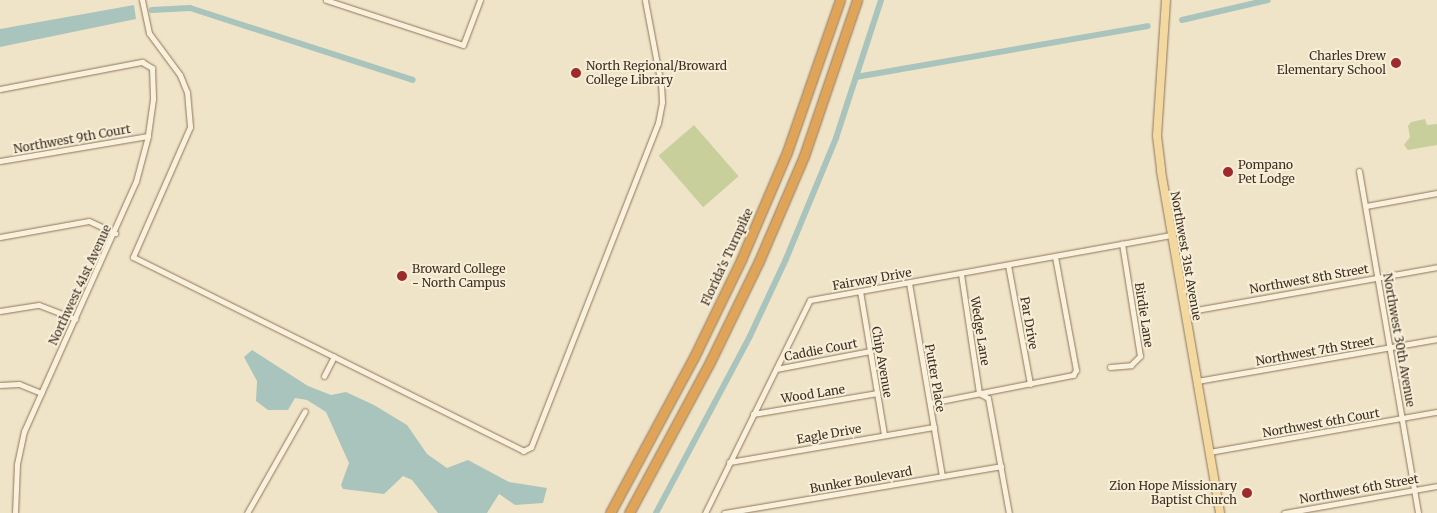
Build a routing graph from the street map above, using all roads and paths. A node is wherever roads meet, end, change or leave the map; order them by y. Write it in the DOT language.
graph roads {
  1 [pos="142,0"];
  2 [pos="326,0"];
  3 [pos="480,0"];
  4 [pos="645,0"];
  5 [pos="840,0"];
  6 [pos="857,0"];
  7 [pos="1166,0"];
  8 [pos="0,89"];
  9 [pos="148,136"];
  10 [pos="0,161"];
  11 [pos="1359,171"];
  12 [pos="1437,193"];
  13 [pos="1366,206"];
  14 [pos="115,232"];
  15 [pos="1171,235"];
  16 [pos="0,237"];
  17 [pos="1122,243"];
  18 [pos="1055,257"];
  19 [pos="1008,265"];
  20 [pos="1437,267"];
  21 [pos="961,274"];
  22 [pos="1378,277"];
  23 [pos="909,283"];
  24 [pos="860,291"];
  25 [pos="0,311"];
  26 [pos="1185,312"];
  27 [pos="75,320"];
  28 [pos="1437,340"];
  29 [pos="1390,348"];
  30 [pos="870,351"];
  31 [pos="334,356"];
  32 [pos="1110,366"];
  33 [pos="776,369"];
  34 [pos="324,376"];
  35 [pos="1197,381"];
  36 [pos="1030,384"];
  37 [pos="0,385"];
  38 [pos="980,392"];
  39 [pos="41,393"];
  40 [pos="877,393"];
  41 [pos="930,403"];
  42 [pos="305,411"];
  43 [pos="1437,412"];
  44 [pos="753,414"];
  45 [pos="1402,418"];
  46 [pos="934,427"];
  47 [pos="884,435"];
  48 [pos="1209,452"];
  49 [pos="729,462"];
  50 [pos="1001,466"];
  51 [pos="942,476"];
  52 [pos="1437,486"];
  53 [pos="1414,490"];
  54 [pos="15,513"];
  55 [pos="247,513"];
  56 [pos="610,513"];
  57 [pos="629,513"];
  58 [pos="705,513"];
  59 [pos="724,513"];
  60 [pos="1009,513"];
  61 [pos="1220,513"];
  62 [pos="1284,513"];
  63 [pos="1418,513"];
  1 -- 31 [label="street"];
  2 -- 3 [label="street"];
  4 -- 31 [label="street"];
  5 -- 56 [label="highway, Florida's Turnpike"];
  6 -- 57 [label="highway"];
  7 -- 15 [label="main road, Northwest 31st Avenue"];
  8 -- 9 [label="street, Northwest 41st Avenue"];
  9 -- 10 [label="street, Northwest 9th Court"];
  9 -- 14 [label="street, Northwest 41st Avenue"];
  11 -- 13 [label="street, Northwest 30th Avenue"];
  12 -- 13 [label="street"];
  13 -- 22 [label="street, Northwest 30th Avenue"];
  14 -- 16 [label="street"];
  14 -- 27 [label="street, Northwest 41st Avenue"];
  15 -- 17 [label="street, Fairway Drive"];
  15 -- 26 [label="main road, Northwest 31st Avenue"];
  17 -- 18 [label="street, Fairway Drive"];
  17 -- 32 [label="street, Birdie Lane"];
  18 -- 19 [label="street, Fairway Drive"];
  18 -- 36 [label="street"];
  19 -- 21 [label="street, Fairway Drive"];
  19 -- 36 [label="street, Par Drive"];
  20 -- 22 [label="street, Northwest 8th Street"];
  21 -- 23 [label="street, Fairway Drive"];
  21 -- 38 [label="street, Wedge Lane"];
  22 -- 26 [label="street, Northwest 8th Street"];
  22 -- 29 [label="street, Northwest 30th Avenue"];
  23 -- 24 [label="street, Fairway Drive"];
  23 -- 41 [label="street, Putter Place"];
  24 -- 30 [label="street, Chip Avenue"];
  24 -- 33 [label="street, Fairway Drive"];
  25 -- 27 [label="street"];
  26 -- 35 [label="main road, Northwest 31st Avenue"];
  27 -- 39 [label="street, Northwest 41st Avenue"];
  28 -- 29 [label="street, Northwest 7th Street"];
  29 -- 35 [label="street, Northwest 7th Street"];
  29 -- 45 [label="street, Northwest 30th Avenue"];
  30 -- 33 [label="street, Caddie Court"];
  30 -- 40 [label="street, Chip Avenue"];
  31 -- 34 [label="street"];
  33 -- 44 [label="street, Fairway Drive"];
  35 -- 48 [label="main road, Northwest 31st Avenue"];
  36 -- 38 [label="street"];
  37 -- 39 [label="street"];
  38 -- 41 [label="street"];
  38 -- 50 [label="street, Wedge Lane"];
  39 -- 54 [label="street, Northwest 41st Avenue"];
  40 -- 44 [label="street, Wood Lane"];
  40 -- 47 [label="street, Chip Avenue"];
  41 -- 46 [label="street, Putter Place"];
  42 -- 55 [label="street"];
  43 -- 45 [label="street, Northwest 6th Court"];
  44 -- 49 [label="street, Fairway Drive"];
  45 -- 48 [label="street, Northwest 6th Court"];
  45 -- 53 [label="street, Northwest 30th Avenue"];
  46 -- 47 [label="street, Eagle Drive"];
  46 -- 51 [label="street, Putter Place"];
  47 -- 49 [label="street, Eagle Drive"];
  48 -- 61 [label="main road, Northwest 31st Avenue"];
  49 -- 58 [label="street, Fairway Drive"];
  50 -- 51 [label="street, Bunker Boulevard"];
  50 -- 60 [label="street, Wedge Lane"];
  51 -- 59 [label="street, Bunker Boulevard"];
  52 -- 53 [label="street, Northwest 6th Street"];
  53 -- 62 [label="street, Northwest 6th Street"];
  53 -- 63 [label="street, Northwest 30th Avenue"];
}
